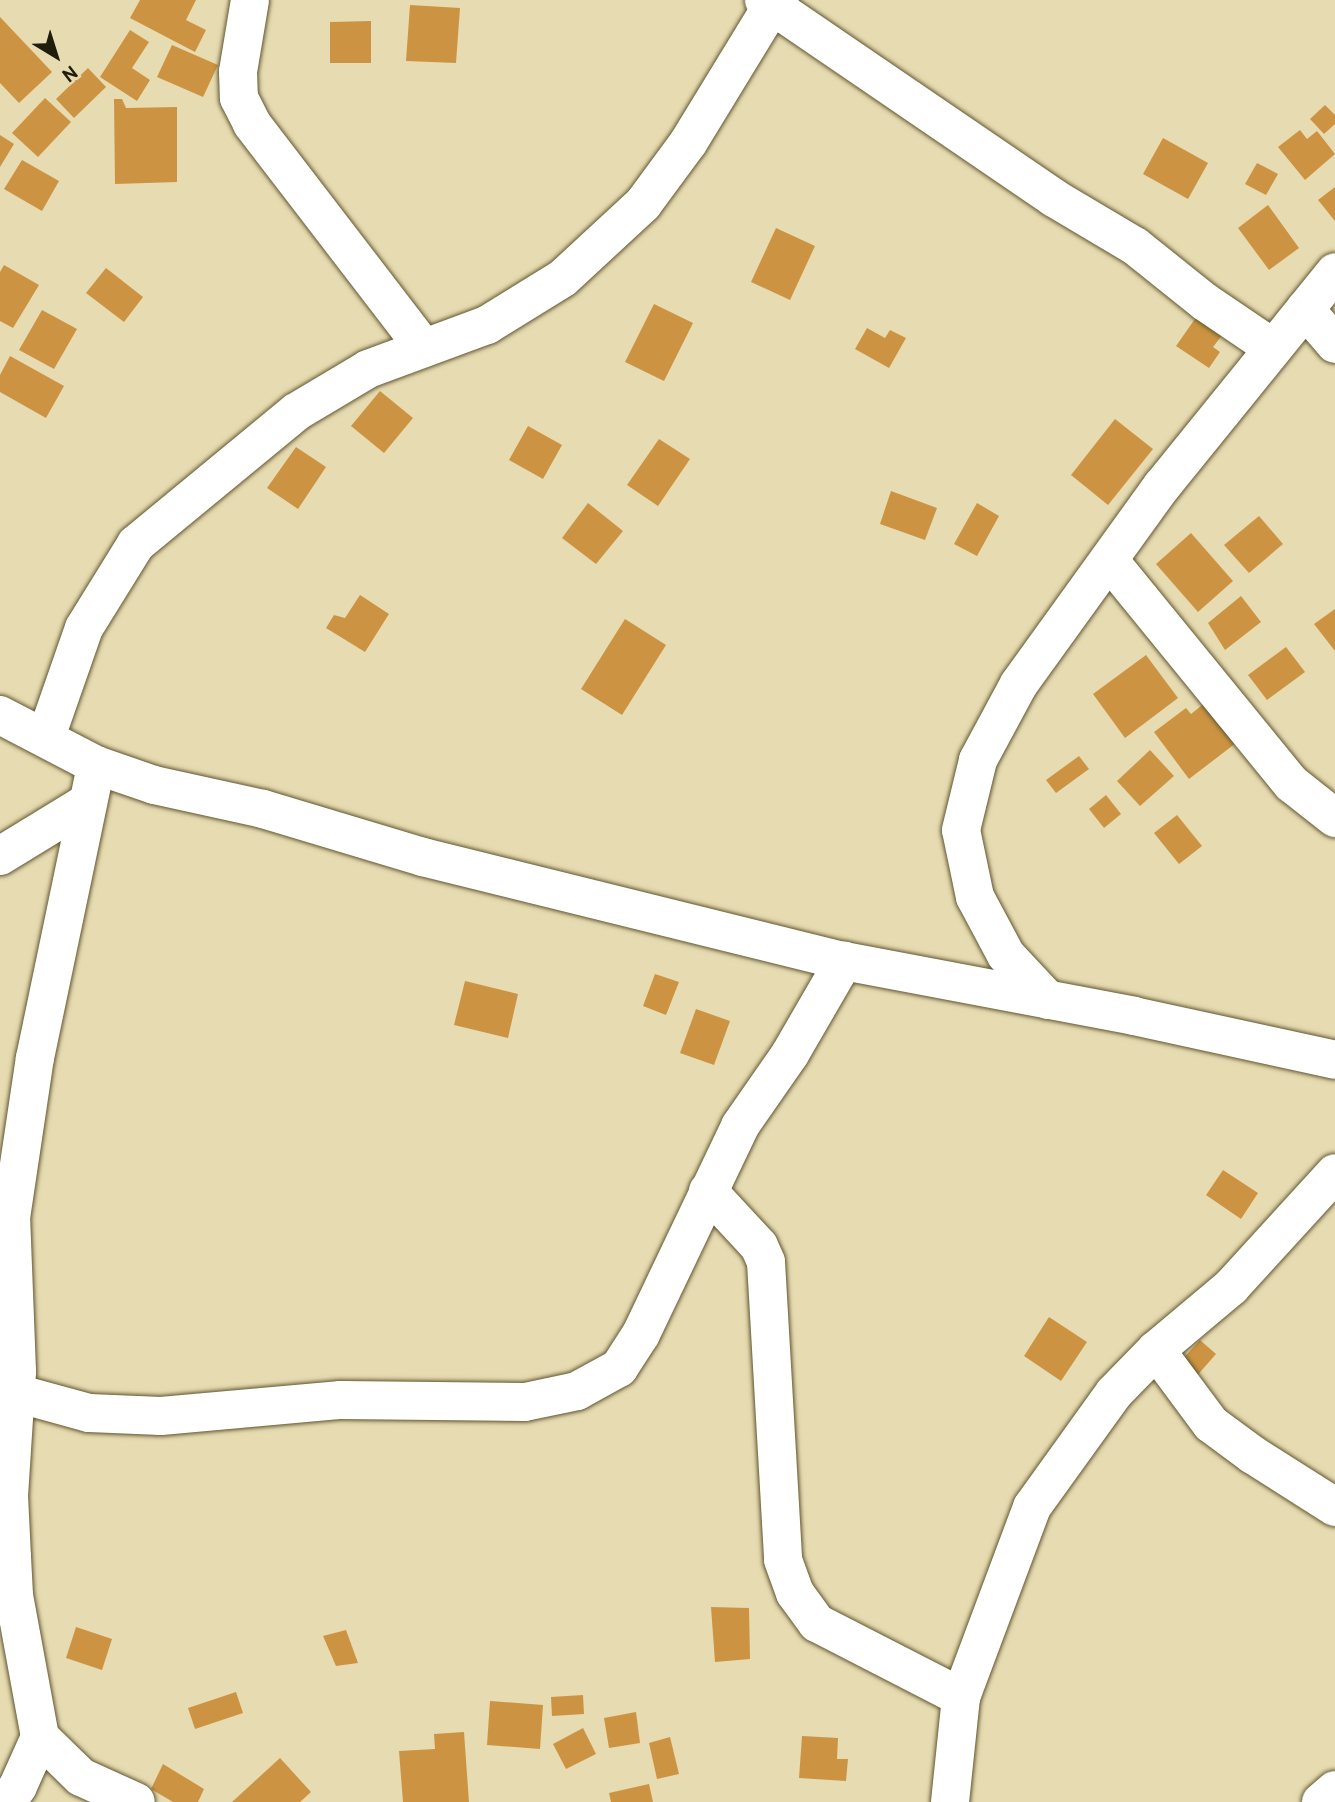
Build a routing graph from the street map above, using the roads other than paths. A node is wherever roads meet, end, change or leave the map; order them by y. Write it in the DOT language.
graph roads {
  1 [pos="250,0"];
  2 [pos="772,2"];
  3 [pos="1335,272"];
  4 [pos="1305,309"];
  5 [pos="1335,344"];
  6 [pos="424,348"];
  7 [pos="1273,348"];
  8 [pos="1109,560"];
  9 [pos="0,715"];
  10 [pos="46,737"];
  11 [pos="96,765"];
  12 [pos="88,802"];
  13 [pos="1335,818"];
  14 [pos="0,856"];
  15 [pos="844,961"];
  16 [pos="1048,1000"];
  17 [pos="1335,1060"];
  18 [pos="1335,1173"];
  19 [pos="708,1192"];
  20 [pos="1156,1350"];
  21 [pos="16,1393"];
  22 [pos="1335,1507"];
  23 [pos="6,1562"];
  24 [pos="961,1697"];
  25 [pos="40,1737"];
  26 [pos="1335,1790"];
  27 [pos="7,1802"];
  28 [pos="136,1802"];
  29 [pos="950,1802"];
  30 [pos="1321,1802"];
  1 -- 6 [label="street"];
  2 -- 6 [label="street"];
  2 -- 7 [label="street"];
  3 -- 4 [label="street"];
  4 -- 5 [label="street"];
  4 -- 7 [label="street"];
  6 -- 10 [label="street"];
  7 -- 8 [label="street"];
  8 -- 13 [label="street"];
  8 -- 16 [label="street"];
  9 -- 10 [label="street"];
  10 -- 11 [label="street"];
  11 -- 12 [label="street"];
  11 -- 15 [label="street"];
  12 -- 14 [label="street"];
  12 -- 21 [label="street"];
  15 -- 16 [label="street"];
  15 -- 19 [label="street"];
  16 -- 17 [label="street"];
  18 -- 20 [label="street"];
  19 -- 21 [label="street"];
  19 -- 24 [label="street"];
  20 -- 22 [label="street"];
  20 -- 24 [label="street"];
  21 -- 23 [label="street"];
  23 -- 25 [label="street"];
  24 -- 29 [label="street"];
  25 -- 27 [label="street"];
  25 -- 28 [label="street"];
  26 -- 30 [label="street"];
}
